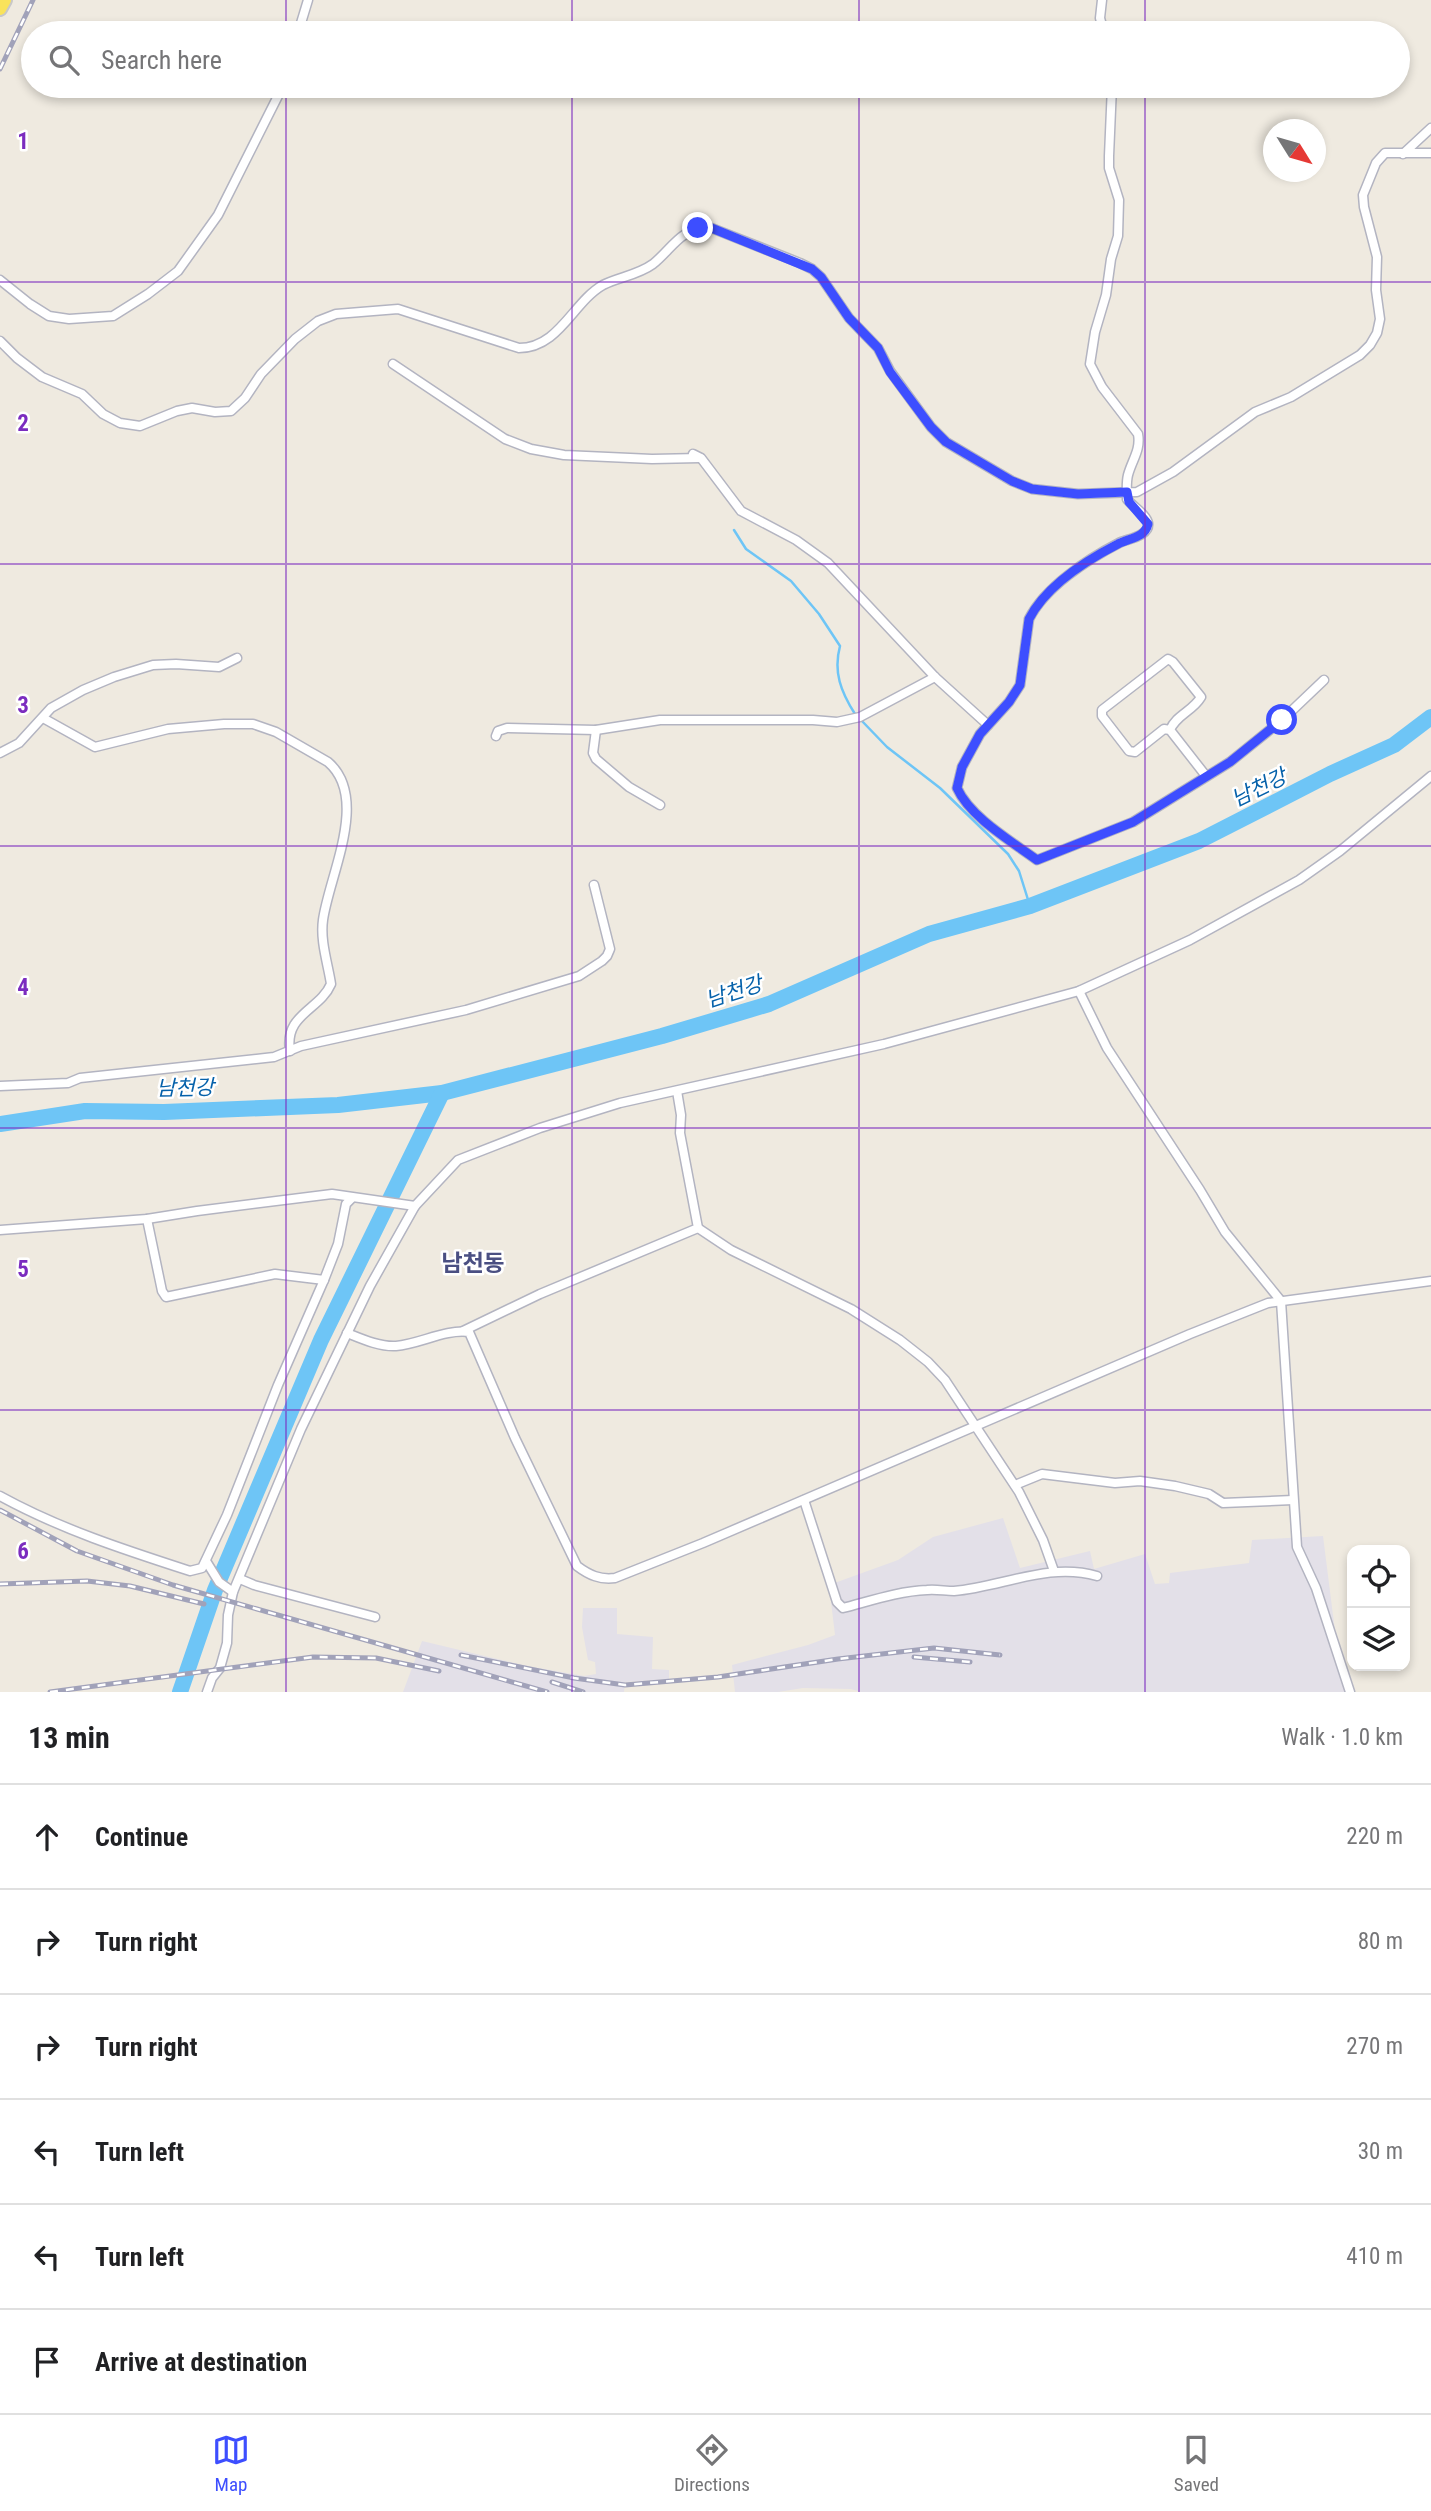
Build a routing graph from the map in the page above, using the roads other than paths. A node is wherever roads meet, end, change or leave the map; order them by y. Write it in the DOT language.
graph roads {
  1 [pos="5,0"];
  2 [pos="308,0"];
  3 [pos="1102,0"];
  4 [pos="0,9"];
  5 [pos="302,21"];
  6 [pos="1101,21"];
  7 [pos="277,98"];
  8 [pos="1111,98"];
  9 [pos="1431,128"];
  10 [pos="1431,153"];
  11 [pos="1403,154"];
  12 [pos="0,280"];
  13 [pos="0,341"];
  14 [pos="393,364"];
  15 [pos="1127,492"];
  16 [pos="237,658"];
  17 [pos="935,677"];
  18 [pos="1324,680"];
  19 [pos="43,718"];
  20 [pos="988,725"];
  21 [pos="596,730"];
  22 [pos="1170,730"];
  23 [pos="496,736"];
  24 [pos="0,753"];
  25 [pos="1206,776"];
  26 [pos="1431,776"];
  27 [pos="660,805"];
  28 [pos="594,885"];
  29 [pos="1079,991"];
  30 [pos="290,1051"];
  31 [pos="0,1086"];
  32 [pos="677,1091"];
  33 [pos="352,1198"];
  34 [pos="415,1206"];
  35 [pos="147,1219"];
  36 [pos="698,1227"];
  37 [pos="0,1230"];
  38 [pos="324,1280"];
  39 [pos="1431,1282"];
  40 [pos="1281,1301"];
  41 [pos="463,1331"];
  42 [pos="347,1333"];
  43 [pos="976,1426"];
  44 [pos="1015,1485"];
  45 [pos="0,1496"];
  46 [pos="804,1500"];
  47 [pos="1293,1500"];
  48 [pos="206,1561"];
  49 [pos="1054,1571"];
  50 [pos="1097,1576"];
  51 [pos="240,1579"];
  52 [pos="233,1592"];
  53 [pos="375,1617"];
  54 [pos="206,1692"];
  55 [pos="1350,1692"];
  1 -- 4 [label="main road"];
  2 -- 5 [label="street"];
  3 -- 6 [label="street"];
  7 -- 12 [label="street"];
  8 -- 15 [label="street"];
  9 -- 11 [label="street"];
  10 -- 11 [label="street"];
  11 -- 15 [label="street"];
  13 -- 15 [label="street"];
  14 -- 17 [label="street"];
  15 -- 20 [label="street"];
  16 -- 19 [label="street"];
  17 -- 20 [label="street"];
  17 -- 21 [label="street"];
  18 -- 25 [label="street"];
  19 -- 24 [label="street"];
  19 -- 30 [label="street"];
  20 -- 25 [label="street"];
  21 -- 23 [label="street"];
  21 -- 27 [label="street"];
  22 -- 22 [label="street"];
  22 -- 25 [label="street"];
  26 -- 29 [label="street"];
  28 -- 30 [label="street"];
  29 -- 32 [label="street"];
  29 -- 40 [label="street"];
  30 -- 31 [label="street"];
  32 -- 34 [label="street"];
  32 -- 36 [label="street"];
  33 -- 34 [label="street"];
  33 -- 35 [label="street"];
  33 -- 38 [label="street"];
  34 -- 42 [label="street"];
  35 -- 37 [label="street"];
  35 -- 38 [label="street"];
  36 -- 41 [label="street"];
  36 -- 43 [label="street"];
  38 -- 48 [label="street"];
  39 -- 40 [label="street"];
  40 -- 43 [label="street"];
  40 -- 47 [label="street"];
  41 -- 42 [label="street"];
  41 -- 46 [label="street"];
  42 -- 51 [label="street"];
  43 -- 44 [label="street"];
  43 -- 46 [label="street"];
  44 -- 47 [label="street"];
  44 -- 49 [label="street"];
  45 -- 48 [label="street"];
  46 -- 49 [label="street"];
  47 -- 55 [label="street"];
  48 -- 52 [label="street"];
  49 -- 50 [label="street"];
  51 -- 52 [label="street"];
  51 -- 53 [label="street"];
  52 -- 54 [label="street"];
}
